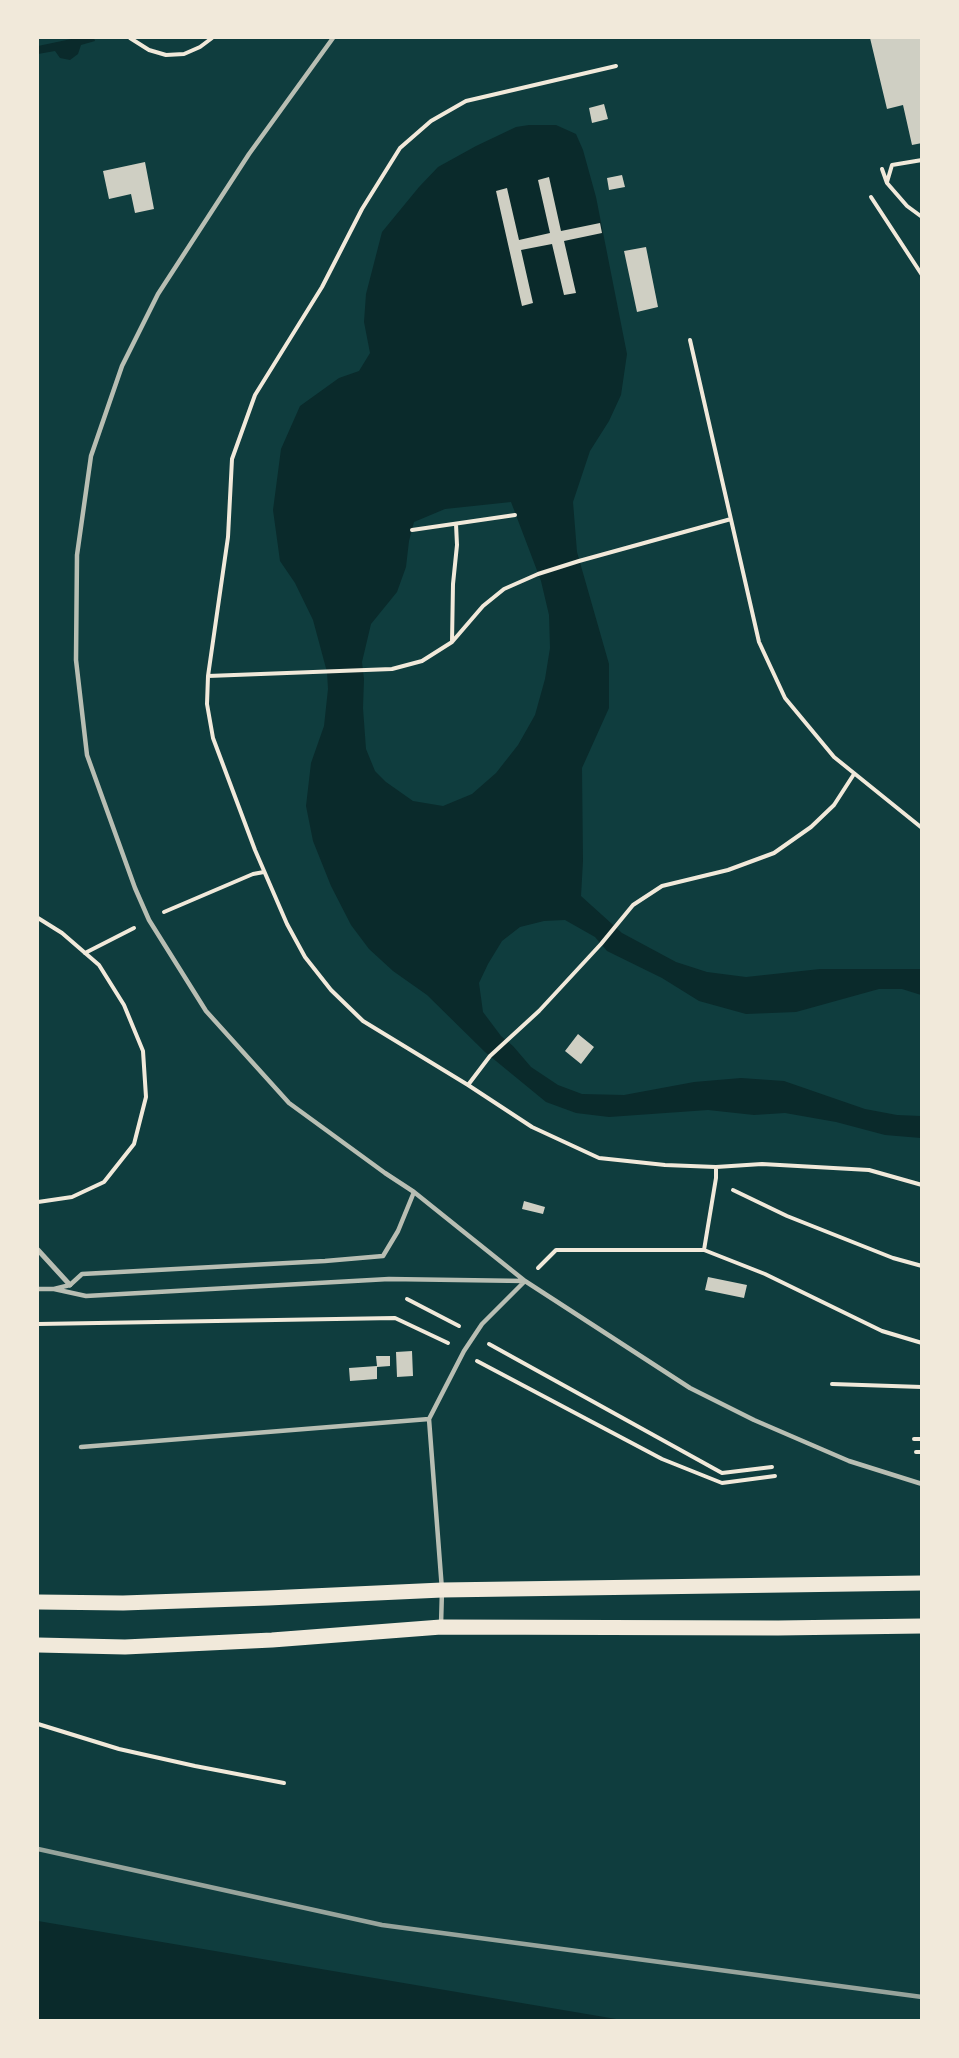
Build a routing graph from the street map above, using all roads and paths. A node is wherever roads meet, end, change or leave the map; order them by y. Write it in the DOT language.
graph roads {
  1 [pos="130,38"];
  2 [pos="212,38"];
  3 [pos="333,38"];
  4 [pos="615,66"];
  5 [pos="921,160"];
  6 [pos="882,169"];
  7 [pos="887,183"];
  8 [pos="871,197"];
  9 [pos="921,217"];
  10 [pos="921,275"];
  11 [pos="690,340"];
  12 [pos="515,515"];
  13 [pos="731,519"];
  14 [pos="456,524"];
  15 [pos="412,530"];
  16 [pos="452,642"];
  17 [pos="208,676"];
  18 [pos="854,774"];
  19 [pos="921,828"];
  20 [pos="264,872"];
  21 [pos="38,918"];
  22 [pos="149,920"];
  23 [pos="85,953"];
  24 [pos="468,1085"];
  25 [pos="716,1167"];
  26 [pos="921,1185"];
  27 [pos="733,1190"];
  28 [pos="414,1192"];
  29 [pos="38,1202"];
  30 [pos="38,1250"];
  31 [pos="704,1250"];
  32 [pos="921,1266"];
  33 [pos="525,1281"];
  34 [pos="70,1285"];
  35 [pos="38,1289"];
  36 [pos="54,1289"];
  37 [pos="396,1299"];
  38 [pos="38,1324"];
  39 [pos="476,1335"];
  40 [pos="921,1343"];
  41 [pos="464,1351"];
  42 [pos="832,1384"];
  43 [pos="921,1387"];
  44 [pos="429,1419"];
  45 [pos="921,1438"];
  46 [pos="914,1439"];
  47 [pos="81,1447"];
  48 [pos="772,1467"];
  49 [pos="775,1476"];
  50 [pos="921,1484"];
  51 [pos="921,1583"];
  52 [pos="442,1590"];
  53 [pos="38,1602"];
  54 [pos="921,1626"];
  55 [pos="441,1627"];
  56 [pos="38,1645"];
  57 [pos="38,1724"];
  58 [pos="284,1783"];
  1 -- 2 [label="path"];
  3 -- 22 [label="lane"];
  4 -- 17 [label="path"];
  5 -- 7 [label="path"];
  6 -- 7 [label="path"];
  7 -- 9 [label="path"];
  8 -- 10 [label="path"];
  11 -- 13 [label="path"];
  12 -- 14 [label="path"];
  13 -- 16 [label="path"];
  13 -- 18 [label="path"];
  14 -- 15 [label="path"];
  14 -- 16 [label="path"];
  16 -- 17 [label="path"];
  17 -- 20 [label="path"];
  18 -- 19 [label="path"];
  18 -- 24 [label="path"];
  20 -- 22 [label="path"];
  20 -- 24 [label="path"];
  21 -- 23 [label="path"];
  22 -- 23 [label="path"];
  22 -- 28 [label="lane"];
  23 -- 29 [label="path"];
  24 -- 25 [label="path"];
  25 -- 26 [label="path"];
  25 -- 31 [label="path"];
  27 -- 32 [label="path"];
  28 -- 33 [label="lane"];
  28 -- 34 [label="lane"];
  30 -- 34 [label="street"];
  31 -- 33 [label="path"];
  31 -- 40 [label="path"];
  33 -- 36 [label="lane"];
  33 -- 39 [label="lane"];
  33 -- 50 [label="lane"];
  34 -- 36 [label="lane"];
  35 -- 36 [label="lane"];
  37 -- 39 [label="path"];
  38 -- 41 [label="path"];
  39 -- 41 [label="lane"];
  39 -- 48 [label="path"];
  41 -- 44 [label="lane"];
  41 -- 49 [label="path"];
  42 -- 43 [label="path"];
  44 -- 47 [label="lane"];
  44 -- 52 [label="lane"];
  45 -- 46 [label="path"];
  51 -- 52 [label="main road"];
  52 -- 53 [label="main road"];
  52 -- 55 [label="lane"];
  54 -- 55 [label="main road"];
  55 -- 56 [label="main road"];
  57 -- 58 [label="path"];
}
